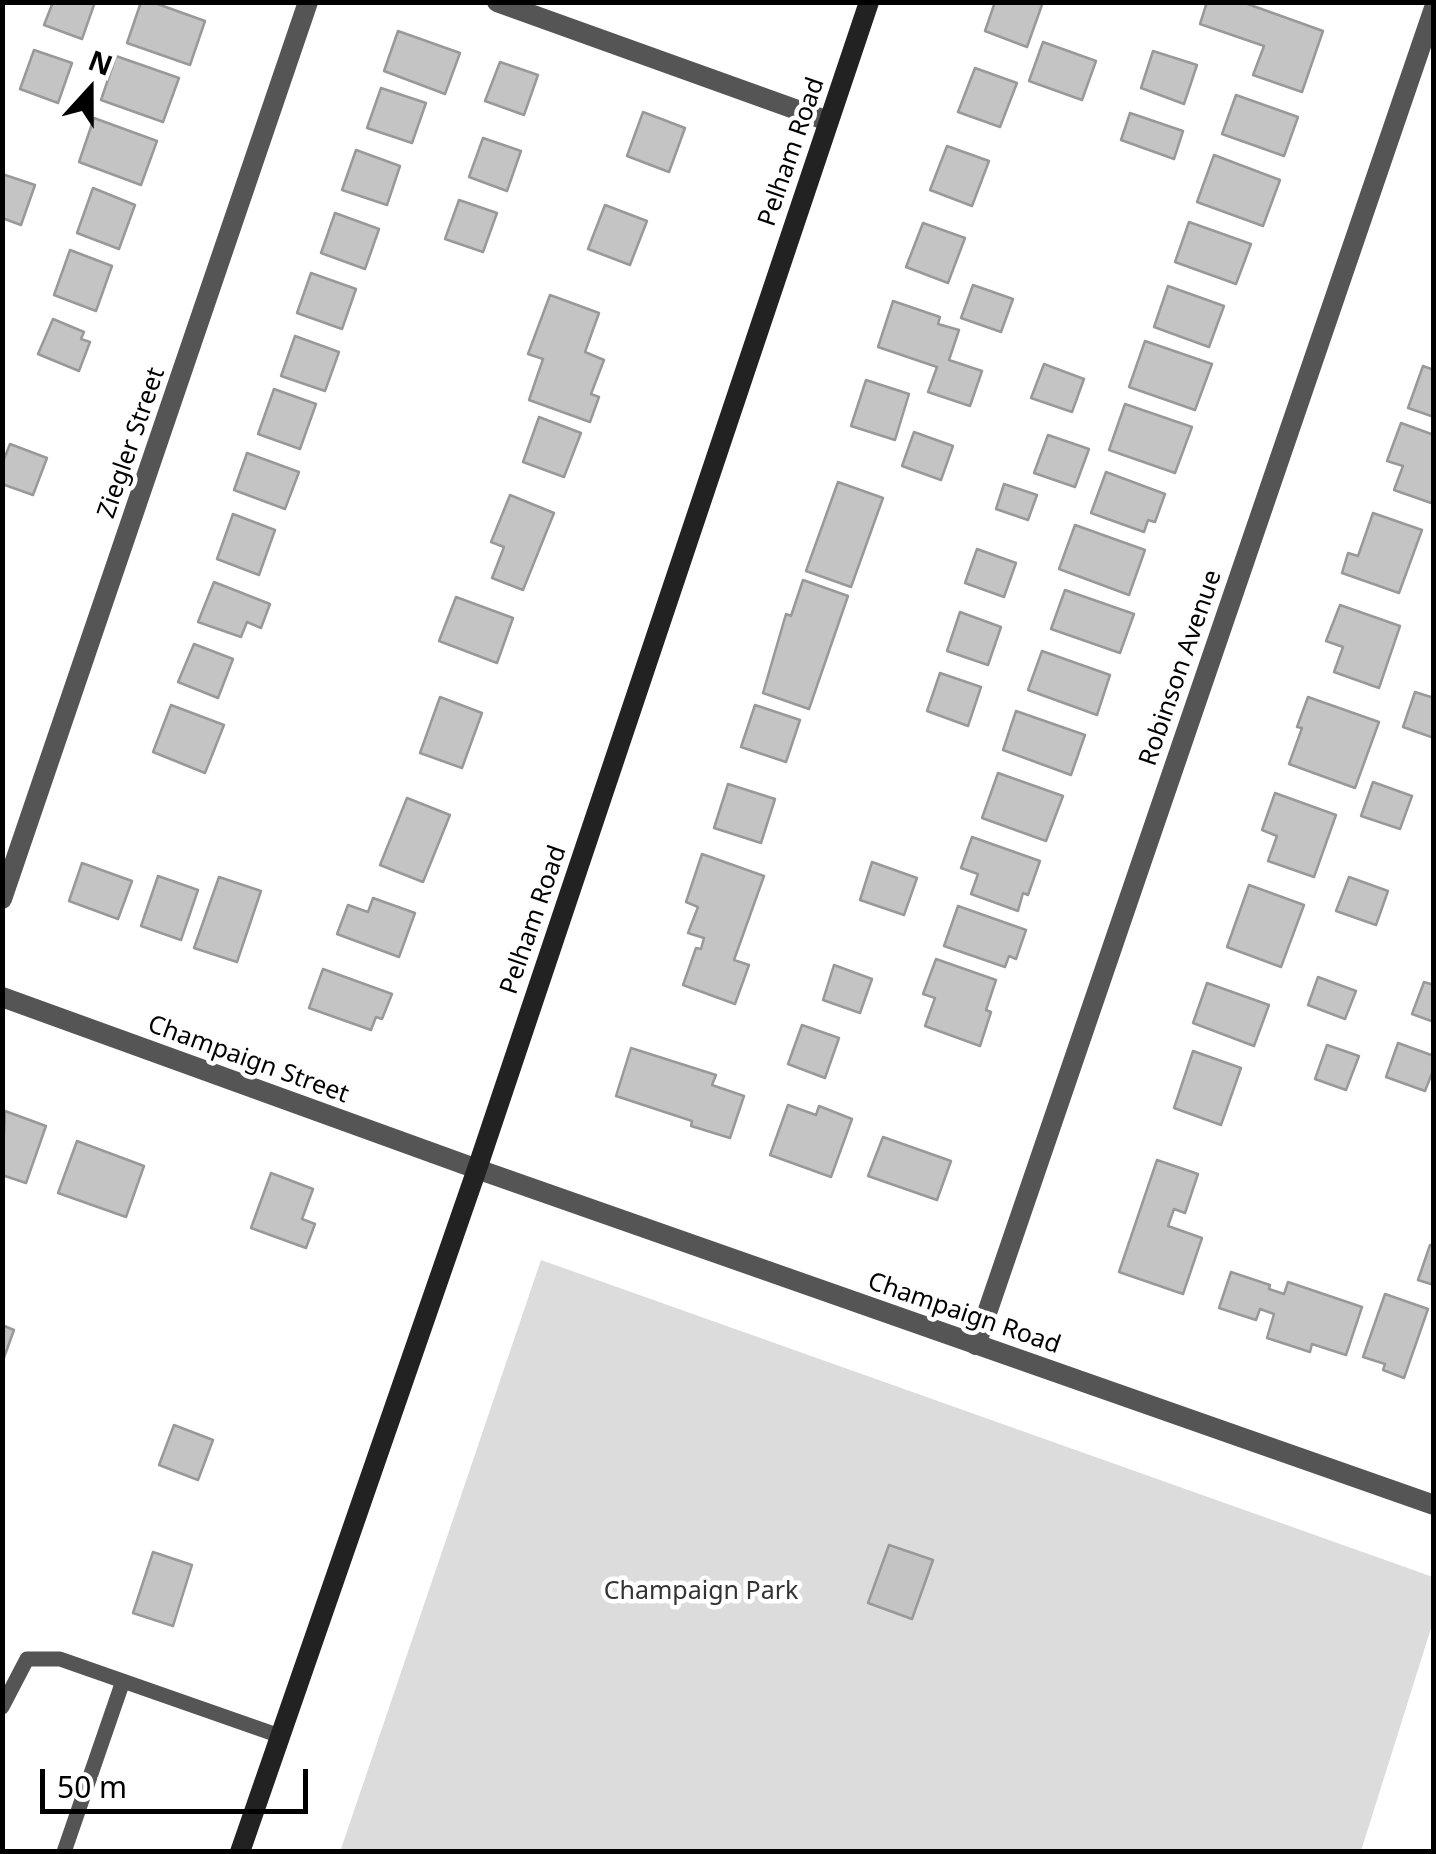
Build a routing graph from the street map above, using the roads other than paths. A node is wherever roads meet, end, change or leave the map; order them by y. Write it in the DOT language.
graph roads {
  1 [pos="308,2"];
  2 [pos="497,2"];
  3 [pos="869,2"];
  4 [pos="1421,2"];
  5 [pos="1434,7"];
  6 [pos="828,121"];
  7 [pos="2,900"];
  8 [pos="2,997"];
  9 [pos="477,1169"];
  10 [pos="976,1345"];
  11 [pos="1434,1505"];
  12 [pos="122,1681"];
  13 [pos="2,1707"];
  14 [pos="280,1736"];
  15 [pos="64,1852"];
  16 [pos="240,1852"];
  1 -- 7 [label="street, Ziegler Street"];
  2 -- 6 [label="street"];
  3 -- 6 [label="main road, Pelham Road"];
  4 -- 5 [label="street"];
  5 -- 10 [label="street, Robinson Avenue"];
  6 -- 9 [label="main road, Pelham Road"];
  8 -- 9 [label="street, Champaign Street"];
  9 -- 10 [label="street, Champaign Road"];
  9 -- 14 [label="main road, Pelham Road"];
  10 -- 11 [label="street, Champaign Road"];
  12 -- 13 [label="lane"];
  12 -- 14 [label="lane"];
  12 -- 15 [label="lane"];
  14 -- 16 [label="main road, Pelham Road"];
}
